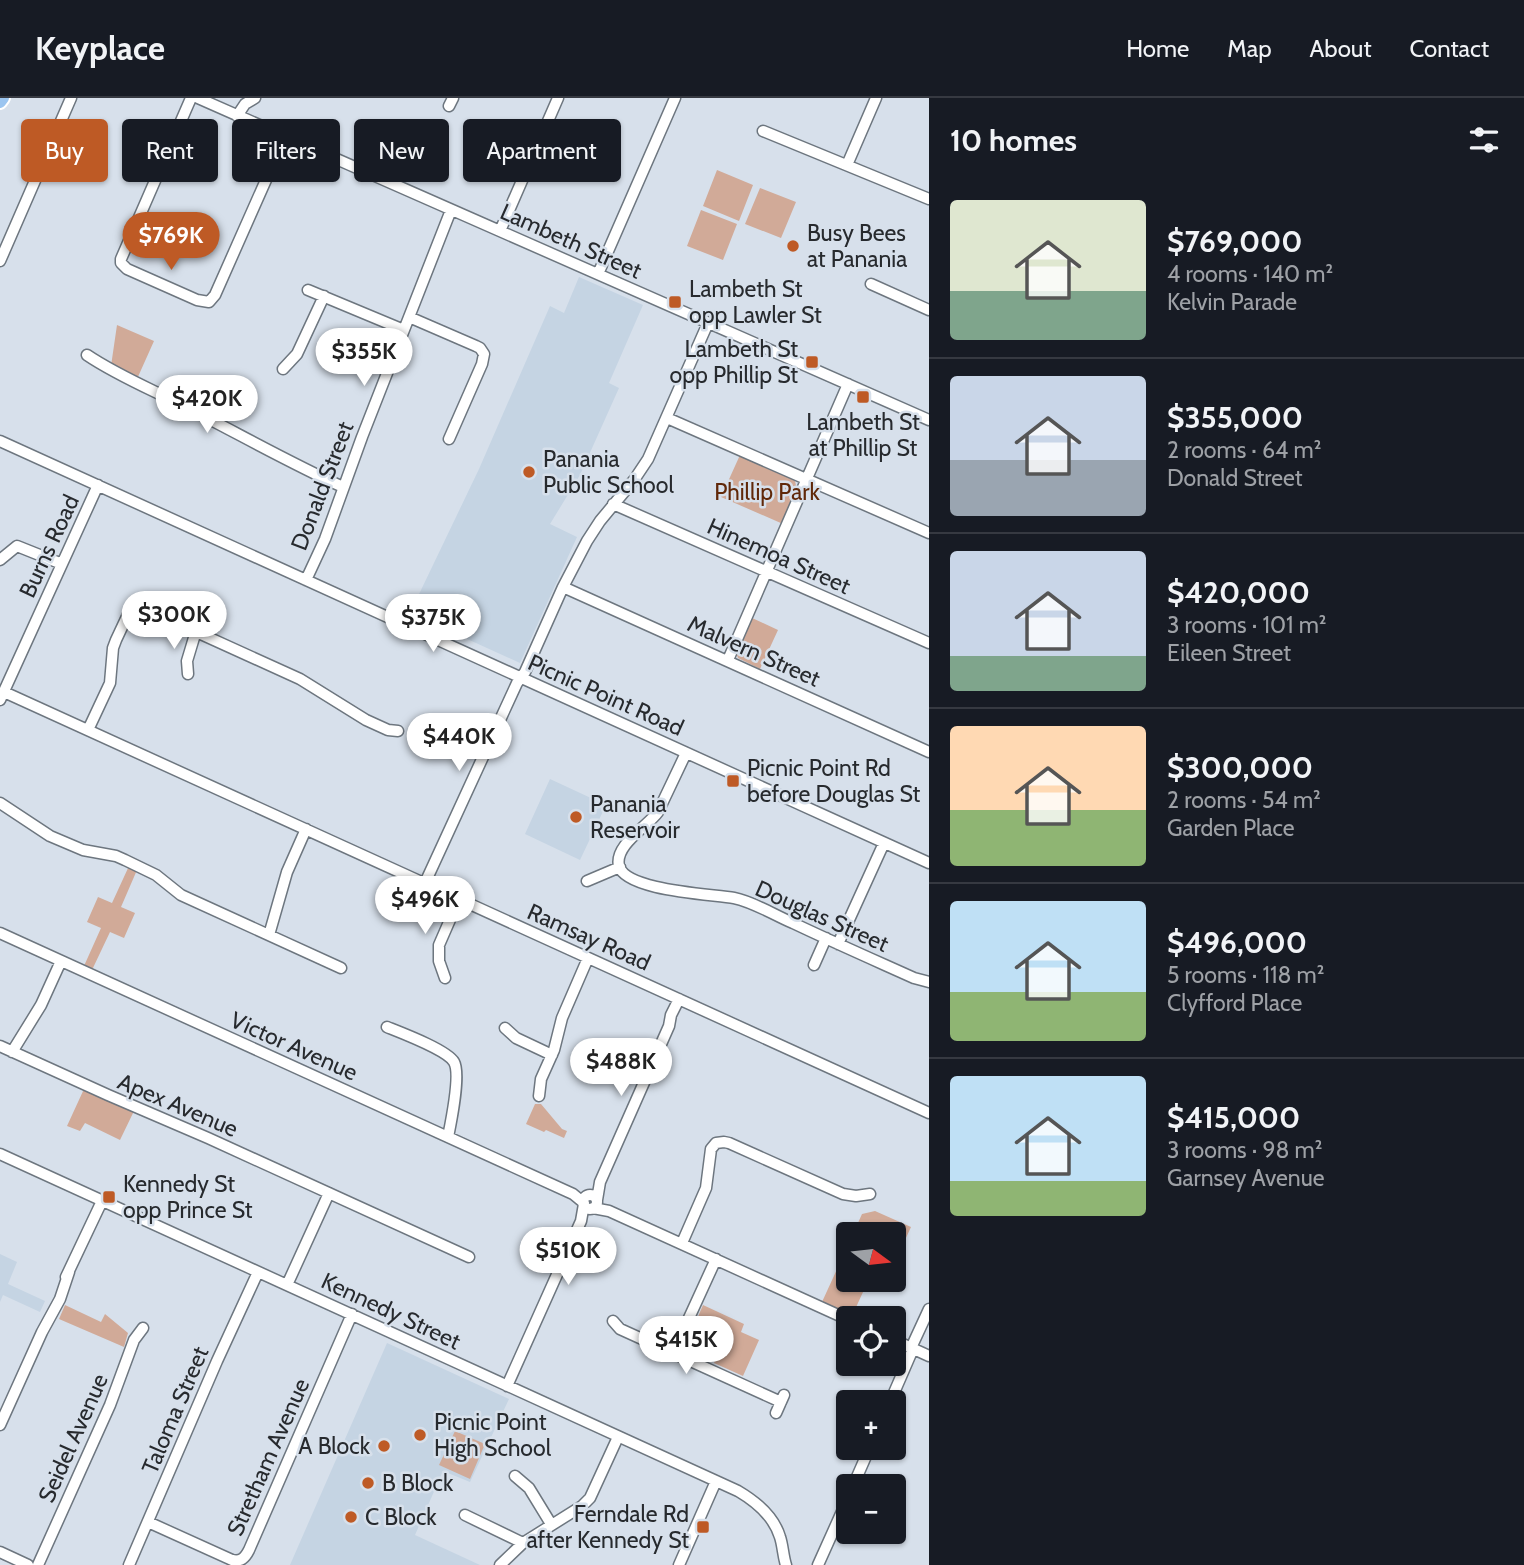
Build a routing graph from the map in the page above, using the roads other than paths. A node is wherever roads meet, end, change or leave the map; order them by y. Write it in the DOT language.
graph roads {
  1 [pos="3,98"];
  2 [pos="71,98"];
  3 [pos="191,98"];
  4 [pos="198,98"];
  5 [pos="255,98"];
  6 [pos="558,98"];
  7 [pos="676,98"];
  8 [pos="876,98"];
  9 [pos="0,102"];
  10 [pos="236,116"];
  11 [pos="243,119"];
  12 [pos="763,131"];
  13 [pos="340,160"];
  14 [pos="847,165"];
  15 [pos="265,182"];
  16 [pos="929,199"];
  17 [pos="452,210"];
  18 [pos="500,231"];
  19 [pos="0,261"];
  20 [pos="598,274"];
  21 [pos="871,284"];
  22 [pos="308,290"];
  23 [pos="324,296"];
  24 [pos="929,310"];
  25 [pos="409,317"];
  26 [pos="708,323"];
  27 [pos="404,330"];
  28 [pos="87,355"];
  29 [pos="283,369"];
  30 [pos="848,384"];
  31 [pos="667,418"];
  32 [pos="929,419"];
  33 [pos="449,439"];
  34 [pos="0,441"];
  35 [pos="806,480"];
  36 [pos="98,485"];
  37 [pos="343,487"];
  38 [pos="613,505"];
  39 [pos="929,533"];
  40 [pos="0,560"];
  41 [pos="62,564"];
  42 [pos="766,572"];
  43 [pos="306,580"];
  44 [pos="564,587"];
  45 [pos="196,631"];
  46 [pos="929,643"];
  47 [pos="728,660"];
  48 [pos="188,674"];
  49 [pos="521,677"];
  50 [pos="2,696"];
  51 [pos="88,730"];
  52 [pos="398,731"];
  53 [pos="929,752"];
  54 [pos="686,753"];
  55 [pos="0,803"];
  56 [pos="306,829"];
  57 [pos="884,843"];
  58 [pos="929,863"];
  59 [pos="620,867"];
  60 [pos="587,881"];
  61 [pos="425,883"];
  62 [pos="459,899"];
  63 [pos="0,933"];
  64 [pos="269,935"];
  65 [pos="826,939"];
  66 [pos="838,944"];
  67 [pos="588,958"];
  68 [pos="61,961"];
  69 [pos="814,965"];
  70 [pos="341,968"];
  71 [pos="445,978"];
  72 [pos="929,982"];
  73 [pos="682,1000"];
  74 [pos="387,1027"];
  75 [pos="505,1028"];
  76 [pos="0,1046"];
  77 [pos="12,1052"];
  78 [pos="552,1055"];
  79 [pos="539,1096"];
  80 [pos="929,1113"];
  81 [pos="720,1130"];
  82 [pos="448,1138"];
  83 [pos="720,1142"];
  84 [pos="0,1154"];
  85 [pos="329,1193"];
  86 [pos="870,1194"];
  87 [pos="102,1201"];
  88 [pos="590,1202"];
  89 [pos="682,1243"];
  90 [pos="469,1257"];
  91 [pos="716,1259"];
  92 [pos="258,1272"];
  93 [pos="287,1285"];
  94 [pos="929,1309"];
  95 [pos="352,1314"];
  96 [pos="836,1314"];
  97 [pos="613,1321"];
  98 [pos="143,1328"];
  99 [pos="906,1346"];
  100 [pos="912,1349"];
  101 [pos="673,1353"];
  102 [pos="929,1356"];
  103 [pos="507,1386"];
  104 [pos="895,1390"];
  105 [pos="776,1413"];
  106 [pos="0,1425"];
  107 [pos="618,1437"];
  108 [pos="515,1476"];
  109 [pos="716,1481"];
  110 [pos="465,1515"];
  111 [pos="148,1522"];
  112 [pos="551,1524"];
  113 [pos="836,1525"];
  114 [pos="523,1543"];
  115 [pos="0,1552"];
  116 [pos="28,1565"];
  117 [pos="38,1565"];
  118 [pos="129,1565"];
  119 [pos="500,1565"];
  120 [pos="680,1565"];
  121 [pos="786,1565"];
  122 [pos="818,1565"];
  1 -- 9 [label="main road"];
  2 -- 19 [label="street"];
  3 -- 15 [label="street"];
  4 -- 10 [label="street, Lambeth Street"];
  5 -- 10 [label="street"];
  6 -- 18 [label="street"];
  7 -- 20 [label="street"];
  8 -- 14 [label="street"];
  10 -- 11 [label="street, Lambeth Street"];
  12 -- 14 [label="street"];
  13 -- 17 [label="street, Lambeth Street"];
  14 -- 16 [label="street"];
  17 -- 18 [label="street, Lambeth Street"];
  17 -- 25 [label="street, Donald Street"];
  18 -- 20 [label="street, Lambeth Street"];
  20 -- 26 [label="street, Lambeth Street"];
  21 -- 24 [label="street"];
  22 -- 23 [label="street"];
  23 -- 27 [label="street"];
  23 -- 29 [label="street"];
  25 -- 27 [label="street, Donald Street"];
  25 -- 33 [label="street"];
  26 -- 30 [label="street, Lambeth Street"];
  26 -- 31 [label="street"];
  27 -- 37 [label="street, Donald Street"];
  28 -- 37 [label="street"];
  30 -- 32 [label="street, Lambeth Street"];
  30 -- 35 [label="street"];
  31 -- 35 [label="street"];
  31 -- 38 [label="street"];
  34 -- 36 [label="street, Picnic Point Road"];
  35 -- 39 [label="street"];
  35 -- 42 [label="street"];
  36 -- 41 [label="street, Burns Road"];
  36 -- 43 [label="street, Picnic Point Road"];
  37 -- 43 [label="street, Donald Street"];
  38 -- 42 [label="street, Hinemoa Street"];
  38 -- 44 [label="street"];
  40 -- 41 [label="street"];
  41 -- 50 [label="street, Burns Road"];
  42 -- 46 [label="street, Hinemoa Street"];
  42 -- 47 [label="street"];
  43 -- 49 [label="street, Picnic Point Road"];
  44 -- 47 [label="street, Malvern Street"];
  44 -- 49 [label="street"];
  45 -- 48 [label="street"];
  45 -- 51 [label="street"];
  45 -- 52 [label="street"];
  47 -- 53 [label="street, Malvern Street"];
  49 -- 54 [label="street, Picnic Point Road"];
  49 -- 61 [label="street"];
  50 -- 51 [label="street, Ramsay Road"];
  51 -- 56 [label="street, Ramsay Road"];
  54 -- 57 [label="street, Picnic Point Road"];
  54 -- 59 [label="street"];
  55 -- 64 [label="street"];
  56 -- 61 [label="street, Ramsay Road"];
  56 -- 64 [label="street"];
  57 -- 58 [label="street, Picnic Point Road"];
  57 -- 66 [label="street"];
  59 -- 60 [label="street"];
  59 -- 65 [label="street, Douglas Street"];
  61 -- 62 [label="street, Ramsay Road"];
  62 -- 67 [label="street, Ramsay Road"];
  62 -- 71 [label="street"];
  63 -- 68 [label="street, Victor Avenue"];
  64 -- 70 [label="street"];
  65 -- 66 [label="street, Douglas Street"];
  65 -- 69 [label="street"];
  66 -- 72 [label="street, Douglas Street"];
  67 -- 73 [label="street, Ramsay Road"];
  67 -- 78 [label="street"];
  68 -- 77 [label="street"];
  68 -- 82 [label="street, Victor Avenue"];
  73 -- 80 [label="street, Ramsay Road"];
  73 -- 88 [label="street"];
  74 -- 82 [label="street"];
  75 -- 78 [label="street"];
  76 -- 77 [label="street, Apex Avenue"];
  77 -- 85 [label="street, Apex Avenue"];
  78 -- 79 [label="street"];
  81 -- 83 [label="street"];
  82 -- 88 [label="street, Victor Avenue"];
  83 -- 86 [label="street"];
  83 -- 89 [label="street"];
  84 -- 87 [label="street, Kennedy Street"];
  85 -- 90 [label="street, Apex Avenue"];
  85 -- 93 [label="street"];
  87 -- 92 [label="street, Kennedy Street"];
  87 -- 106 [label="street"];
  88 -- 89 [label="street, Victor Avenue"];
  88 -- 103 [label="street"];
  89 -- 91 [label="street, Victor Avenue"];
  91 -- 96 [label="street, Victor Avenue"];
  91 -- 101 [label="street"];
  92 -- 93 [label="street, Kennedy Street"];
  92 -- 111 [label="street, Taloma Street"];
  93 -- 95 [label="street, Kennedy Street"];
  94 -- 100 [label="street"];
  95 -- 103 [label="street, Kennedy Street"];
  95 -- 111 [label="street, Stretham Avenue"];
  97 -- 101 [label="street"];
  98 -- 117 [label="street, Seidel Avenue"];
  99 -- 100 [label="street"];
  100 -- 102 [label="street"];
  100 -- 104 [label="street"];
  101 -- 105 [label="street"];
  103 -- 107 [label="street, Kennedy Street"];
  107 -- 109 [label="street, Kennedy Street"];
  107 -- 112 [label="street"];
  108 -- 112 [label="street"];
  109 -- 120 [label="street"];
  109 -- 121 [label="street, Kennedy Street"];
  110 -- 114 [label="street"];
  111 -- 118 [label="street, Taloma Street"];
  112 -- 114 [label="street"];
  113 -- 122 [label="street"];
  114 -- 119 [label="street"];
  115 -- 116 [label="street"];
}
